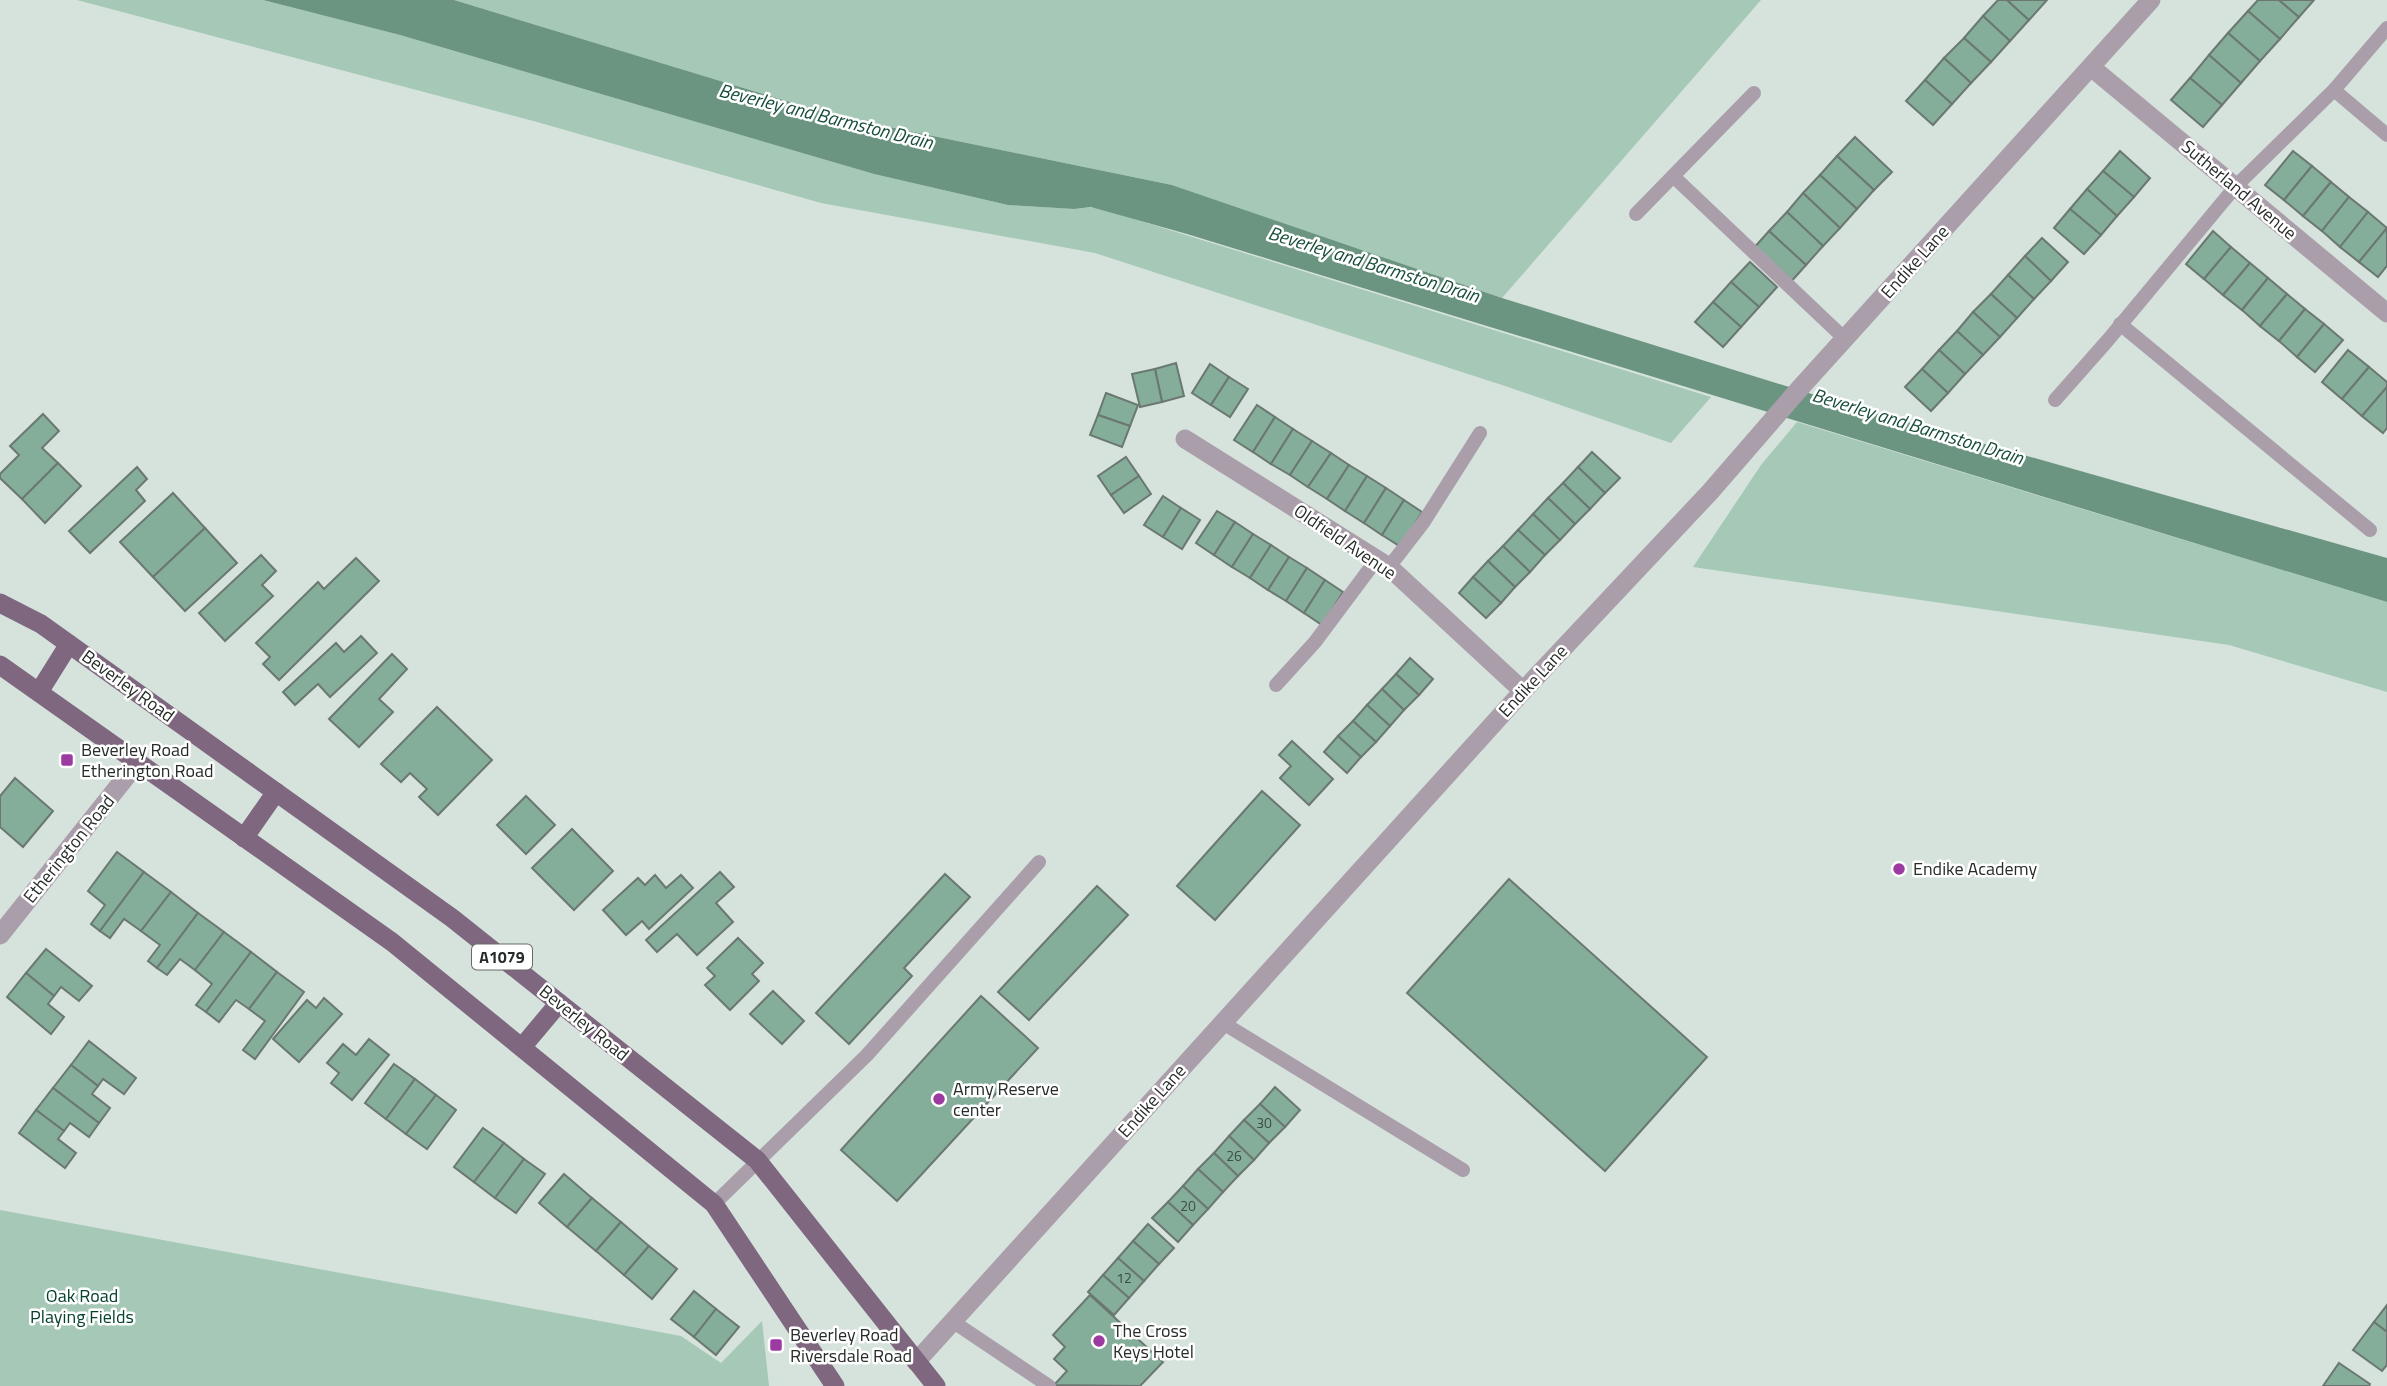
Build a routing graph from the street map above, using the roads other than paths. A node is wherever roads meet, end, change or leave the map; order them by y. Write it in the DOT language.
graph roads {
  1 [pos="2151,0"];
  2 [pos="2387,28"];
  3 [pos="2091,67"];
  4 [pos="2334,90"];
  5 [pos="1754,93"];
  6 [pos="2387,135"];
  7 [pos="1673,176"];
  8 [pos="2236,186"];
  9 [pos="1636,214"];
  10 [pos="2387,313"];
  11 [pos="2120,324"];
  12 [pos="1845,339"];
  13 [pos="2054,400"];
  14 [pos="1480,433"];
  15 [pos="1185,439"];
  16 [pos="2370,530"];
  17 [pos="1383,564"];
  18 [pos="0,603"];
  19 [pos="69,644"];
  20 [pos="0,665"];
  21 [pos="1276,685"];
  22 [pos="1523,691"];
  23 [pos="39,692"];
  24 [pos="137,763"];
  25 [pos="276,792"];
  26 [pos="244,838"];
  27 [pos="1039,862"];
  28 [pos="0,935"];
  29 [pos="559,1003"];
  30 [pos="1223,1023"];
  31 [pos="523,1046"];
  32 [pos="757,1160"];
  33 [pos="1463,1170"];
  34 [pos="713,1204"];
  35 [pos="953,1321"];
  36 [pos="916,1362"];
  37 [pos="828,1384"];
  38 [pos="936,1386"];
  39 [pos="1049,1386"];
  1 -- 3 [label="street, Endike Lane"];
  2 -- 4 [label="lane"];
  3 -- 8 [label="street, Sutherland Avenue"];
  3 -- 12 [label="street, Endike Lane"];
  4 -- 6 [label="lane"];
  4 -- 8 [label="lane"];
  5 -- 7 [label="lane"];
  7 -- 9 [label="lane"];
  7 -- 12 [label="lane"];
  8 -- 10 [label="street, Sutherland Avenue"];
  8 -- 11 [label="lane"];
  11 -- 13 [label="lane"];
  11 -- 16 [label="lane"];
  12 -- 22 [label="street, Endike Lane"];
  14 -- 17 [label="lane"];
  15 -- 17 [label="street, Oldfield Avenue"];
  17 -- 21 [label="lane"];
  17 -- 22 [label="street, Oldfield Avenue"];
  18 -- 19 [label="main road, Beverley Road / A1079"];
  19 -- 23 [label="main road"];
  19 -- 25 [label="main road, Beverley Road / A1079"];
  20 -- 23 [label="main road"];
  22 -- 30 [label="street, Endike Lane"];
  23 -- 24 [label="main road"];
  24 -- 26 [label="main road"];
  24 -- 28 [label="street, Etherington Road"];
  25 -- 26 [label="main road"];
  25 -- 29 [label="main road, Beverley Road / A1079"];
  26 -- 31 [label="main road"];
  27 -- 32 [label="lane"];
  29 -- 31 [label="main road"];
  29 -- 32 [label="main road, Beverley Road / A1079"];
  30 -- 33 [label="lane"];
  30 -- 35 [label="street, Endike Lane"];
  31 -- 34 [label="main road"];
  32 -- 34 [label="lane"];
  32 -- 36 [label="main road, Beverley Road / A1079"];
  34 -- 37 [label="main road"];
  35 -- 36 [label="street, Endike Lane"];
  35 -- 39 [label="lane"];
  36 -- 38 [label="main road, Beverley Road / A1079"];
}
